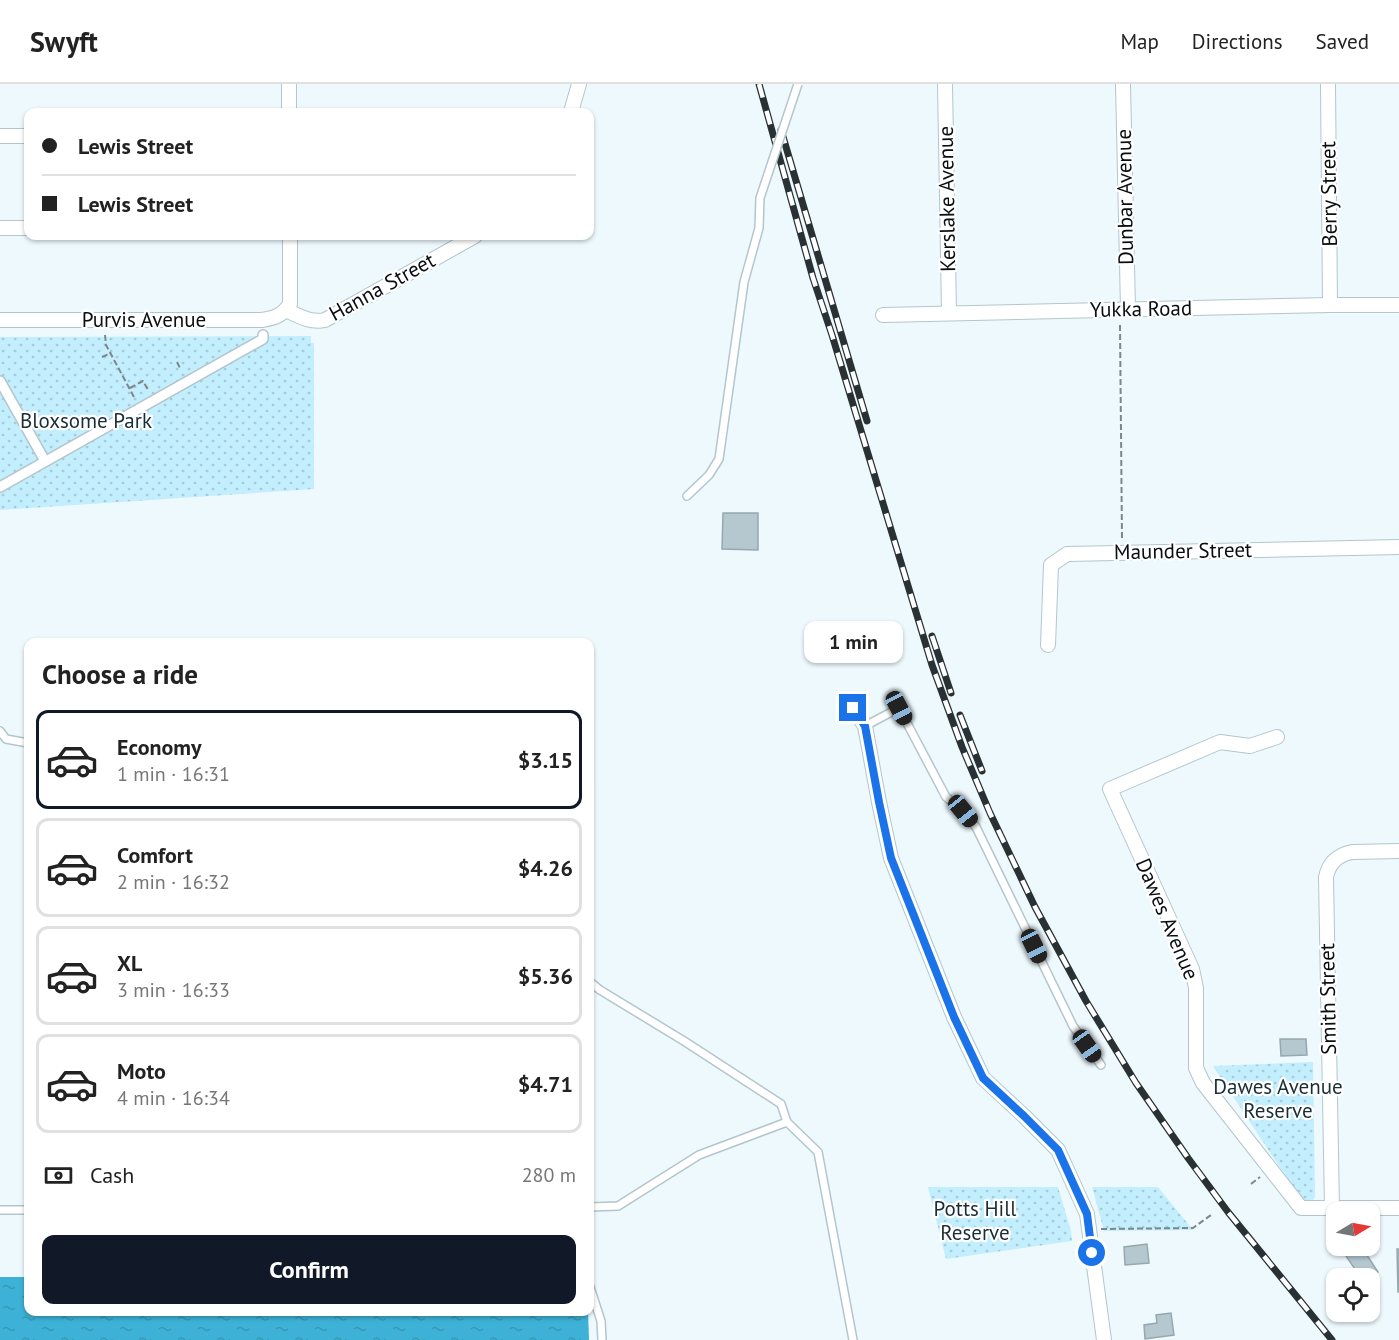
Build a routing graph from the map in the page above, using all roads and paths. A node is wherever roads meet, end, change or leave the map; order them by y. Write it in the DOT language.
graph roads {
  1 [pos="289,84"];
  2 [pos="579,84"];
  3 [pos="798,84"];
  4 [pos="945,84"];
  5 [pos="1123,84"];
  6 [pos="1328,84"];
  7 [pos="289,108"];
  8 [pos="572,108"];
  9 [pos="0,136"];
  10 [pos="24,136"];
  11 [pos="0,228"];
  12 [pos="24,228"];
  13 [pos="290,240"];
  14 [pos="468,240"];
  15 [pos="1330,305"];
  16 [pos="1399,305"];
  17 [pos="1124,309"];
  18 [pos="286,310"];
  19 [pos="949,313"];
  20 [pos="883,315"];
  21 [pos="0,320"];
  22 [pos="105,335"];
  23 [pos="263,335"];
  24 [pos="111,353"];
  25 [pos="102,357"];
  26 [pos="0,381"];
  27 [pos="130,388"];
  28 [pos="154,400"];
  29 [pos="141,408"];
  30 [pos="45,461"];
  31 [pos="19,476"];
  32 [pos="24,486"];
  33 [pos="0,487"];
  34 [pos="687,496"];
  35 [pos="1399,547"];
  36 [pos="1122,553"];
  37 [pos="1048,645"];
  38 [pos="853,708"];
  39 [pos="865,726"];
  40 [pos="0,731"];
  41 [pos="1277,737"];
  42 [pos="24,742"];
  43 [pos="1399,851"];
  44 [pos="594,985"];
  45 [pos="1101,1065"];
  46 [pos="787,1122"];
  47 [pos="1332,1202"];
  48 [pos="594,1207"];
  49 [pos="1326,1208"];
  50 [pos="1380,1208"];
  51 [pos="1399,1208"];
  52 [pos="0,1210"];
  53 [pos="24,1210"];
  54 [pos="1211,1215"];
  55 [pos="1090,1231"];
  56 [pos="594,1299"];
  57 [pos="602,1340"];
  58 [pos="853,1340"];
  59 [pos="1104,1340"];
  1 -- 7 [label="street"];
  2 -- 8 [label="street"];
  3 -- 34 [label="lane, bridge"];
  4 -- 19 [label="street, Kerslake Avenue"];
  5 -- 17 [label="street, Dunbar Avenue"];
  6 -- 15 [label="street, Berry Street"];
  9 -- 10 [label="street"];
  11 -- 12 [label="street"];
  13 -- 18 [label="street"];
  14 -- 18 [label="street, Hanna Street"];
  15 -- 16 [label="street, Yukka Road"];
  15 -- 17 [label="street, Yukka Road"];
  17 -- 19 [label="street, Yukka Road"];
  17 -- 36 [label="path"];
  18 -- 21 [label="street, Purvis Avenue"];
  19 -- 20 [label="street, Yukka Road"];
  22 -- 24 [label="path"];
  23 -- 28 [label="street"];
  24 -- 25 [label="path"];
  24 -- 27 [label="path"];
  26 -- 30 [label="street"];
  27 -- 28 [label="path"];
  27 -- 29 [label="path"];
  28 -- 29 [label="street"];
  29 -- 30 [label="street"];
  30 -- 31 [label="street"];
  31 -- 32 [label="street"];
  31 -- 33 [label="street"];
  35 -- 36 [label="street, Maunder Street"];
  36 -- 37 [label="street, Maunder Street"];
  38 -- 39 [label="street"];
  39 -- 45 [label="lane"];
  39 -- 55 [label="street"];
  40 -- 42 [label="lane"];
  41 -- 49 [label="street, Dawes Avenue"];
  43 -- 47 [label="street, Smith Street"];
  44 -- 46 [label="lane"];
  46 -- 48 [label="lane"];
  46 -- 58 [label="lane"];
  50 -- 51 [label="street, Dawes Avenue"];
  52 -- 53 [label="lane"];
  54 -- 55 [label="path"];
  55 -- 59 [label="street"];
  56 -- 57 [label="lane"];
}
